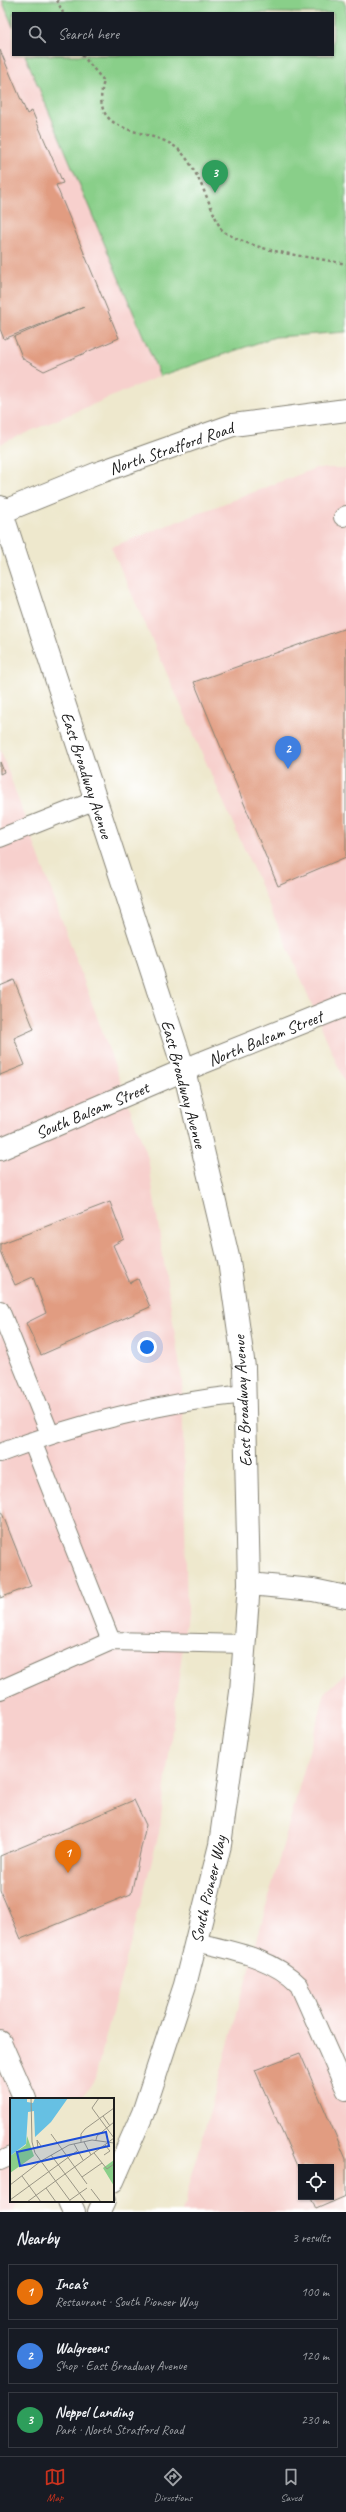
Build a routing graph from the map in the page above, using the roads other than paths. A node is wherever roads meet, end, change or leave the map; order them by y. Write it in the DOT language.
graph roads {
  1 [pos="346,410"];
  2 [pos="1,511"];
  3 [pos="96,800"];
  4 [pos="0,838"];
  5 [pos="346,1005"];
  6 [pos="184,1070"];
  7 [pos="0,1149"];
  8 [pos="0,1310"];
  9 [pos="244,1394"];
  10 [pos="50,1434"];
  11 [pos="32,1441"];
  12 [pos="0,1453"];
  13 [pos="248,1584"];
  14 [pos="346,1597"];
  15 [pos="111,1641"];
  16 [pos="245,1644"];
  17 [pos="0,1690"];
  18 [pos="196,1942"];
  19 [pos="0,2042"];
  20 [pos="346,2091"];
  21 [pos="25,2098"];
  22 [pos="10,2156"];
  23 [pos="0,2161"];
  24 [pos="114,2179"];
  25 [pos="70,2202"];
  26 [pos="104,2202"];
  27 [pos="74,2212"];
  28 [pos="99,2212"];
  1 -- 2 [label="main road, North Stratford Road"];
  2 -- 3 [label="main road, East Broadway Avenue"];
  3 -- 4 [label="lane"];
  3 -- 6 [label="main road, East Broadway Avenue"];
  5 -- 6 [label="main road, North Balsam Street"];
  6 -- 7 [label="main road, South Balsam Street"];
  6 -- 9 [label="main road, East Broadway Avenue"];
  8 -- 10 [label="lane"];
  9 -- 10 [label="lane"];
  9 -- 13 [label="main road, East Broadway Avenue"];
  10 -- 11 [label="lane"];
  11 -- 12 [label="lane"];
  11 -- 15 [label="lane"];
  13 -- 14 [label="main road"];
  13 -- 16 [label="main road, South Pioneer Way"];
  15 -- 16 [label="lane"];
  15 -- 17 [label="lane"];
  16 -- 18 [label="main road, South Pioneer Way"];
  18 -- 20 [label="lane"];
  18 -- 24 [label="main road, South Pioneer Way"];
  19 -- 21 [label="main road"];
  22 -- 23 [label="lane"];
  25 -- 27 [label="main road"];
  26 -- 28 [label="main road"];
}
